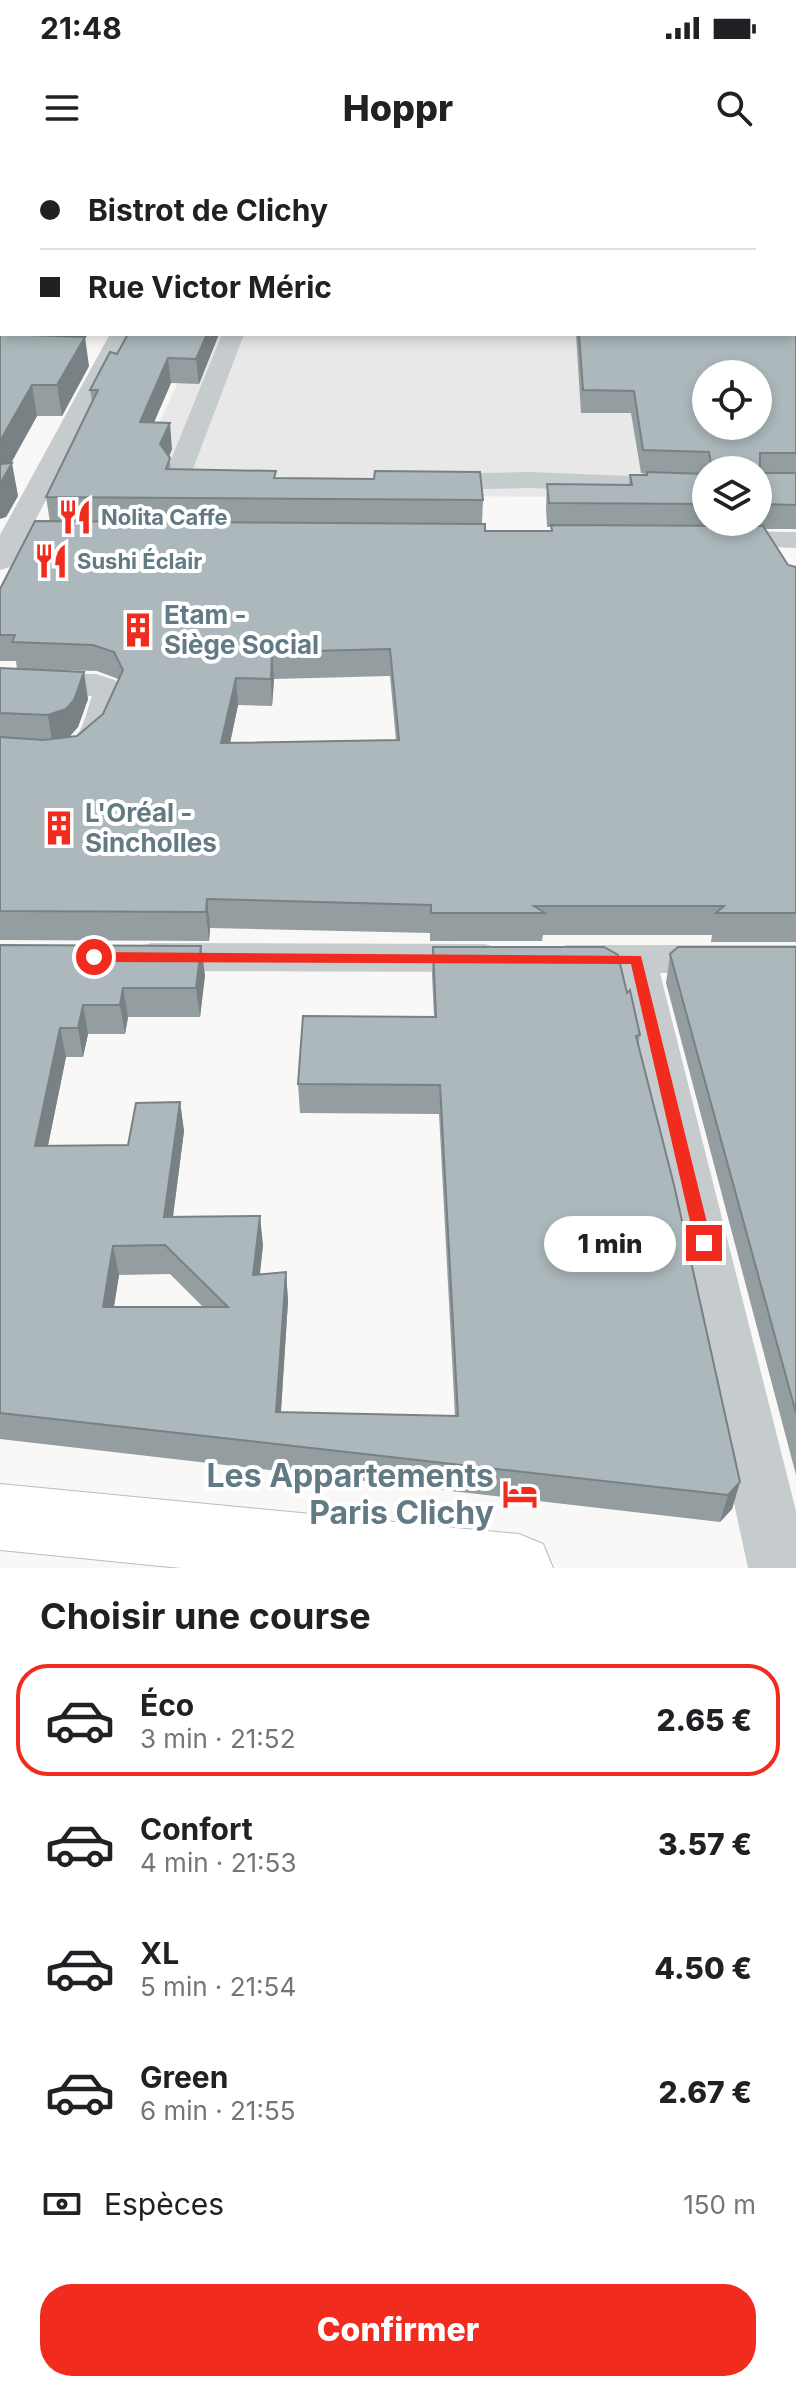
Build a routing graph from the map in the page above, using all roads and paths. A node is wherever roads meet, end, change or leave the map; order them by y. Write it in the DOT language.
graph roads {
  1 [pos="232,336"];
  2 [pos="106,347"];
  3 [pos="250,481"];
  4 [pos="404,482"];
  5 [pos="692,486"];
  6 [pos="110,535"];
  7 [pos="694,539"];
  8 [pos="5,548"];
  9 [pos="783,548"];
  10 [pos="0,681"];
  11 [pos="0,752"];
  12 [pos="110,957"];
  13 [pos="636,959"];
  14 [pos="796,959"];
  15 [pos="0,1517"];
  16 [pos="487,1566"];
  17 [pos="778,1568"];
  1 -- 3 [label="street"];
  2 -- 8 [label="street"];
  4 -- 5 [label="street"];
  6 -- 8 [label="street"];
  7 -- 9 [label="street"];
  10 -- 11 [label="street"];
  12 -- 13 [label="street"];
  13 -- 14 [label="street"];
  13 -- 17 [label="street"];
  15 -- 16 [label="main road"];
}
